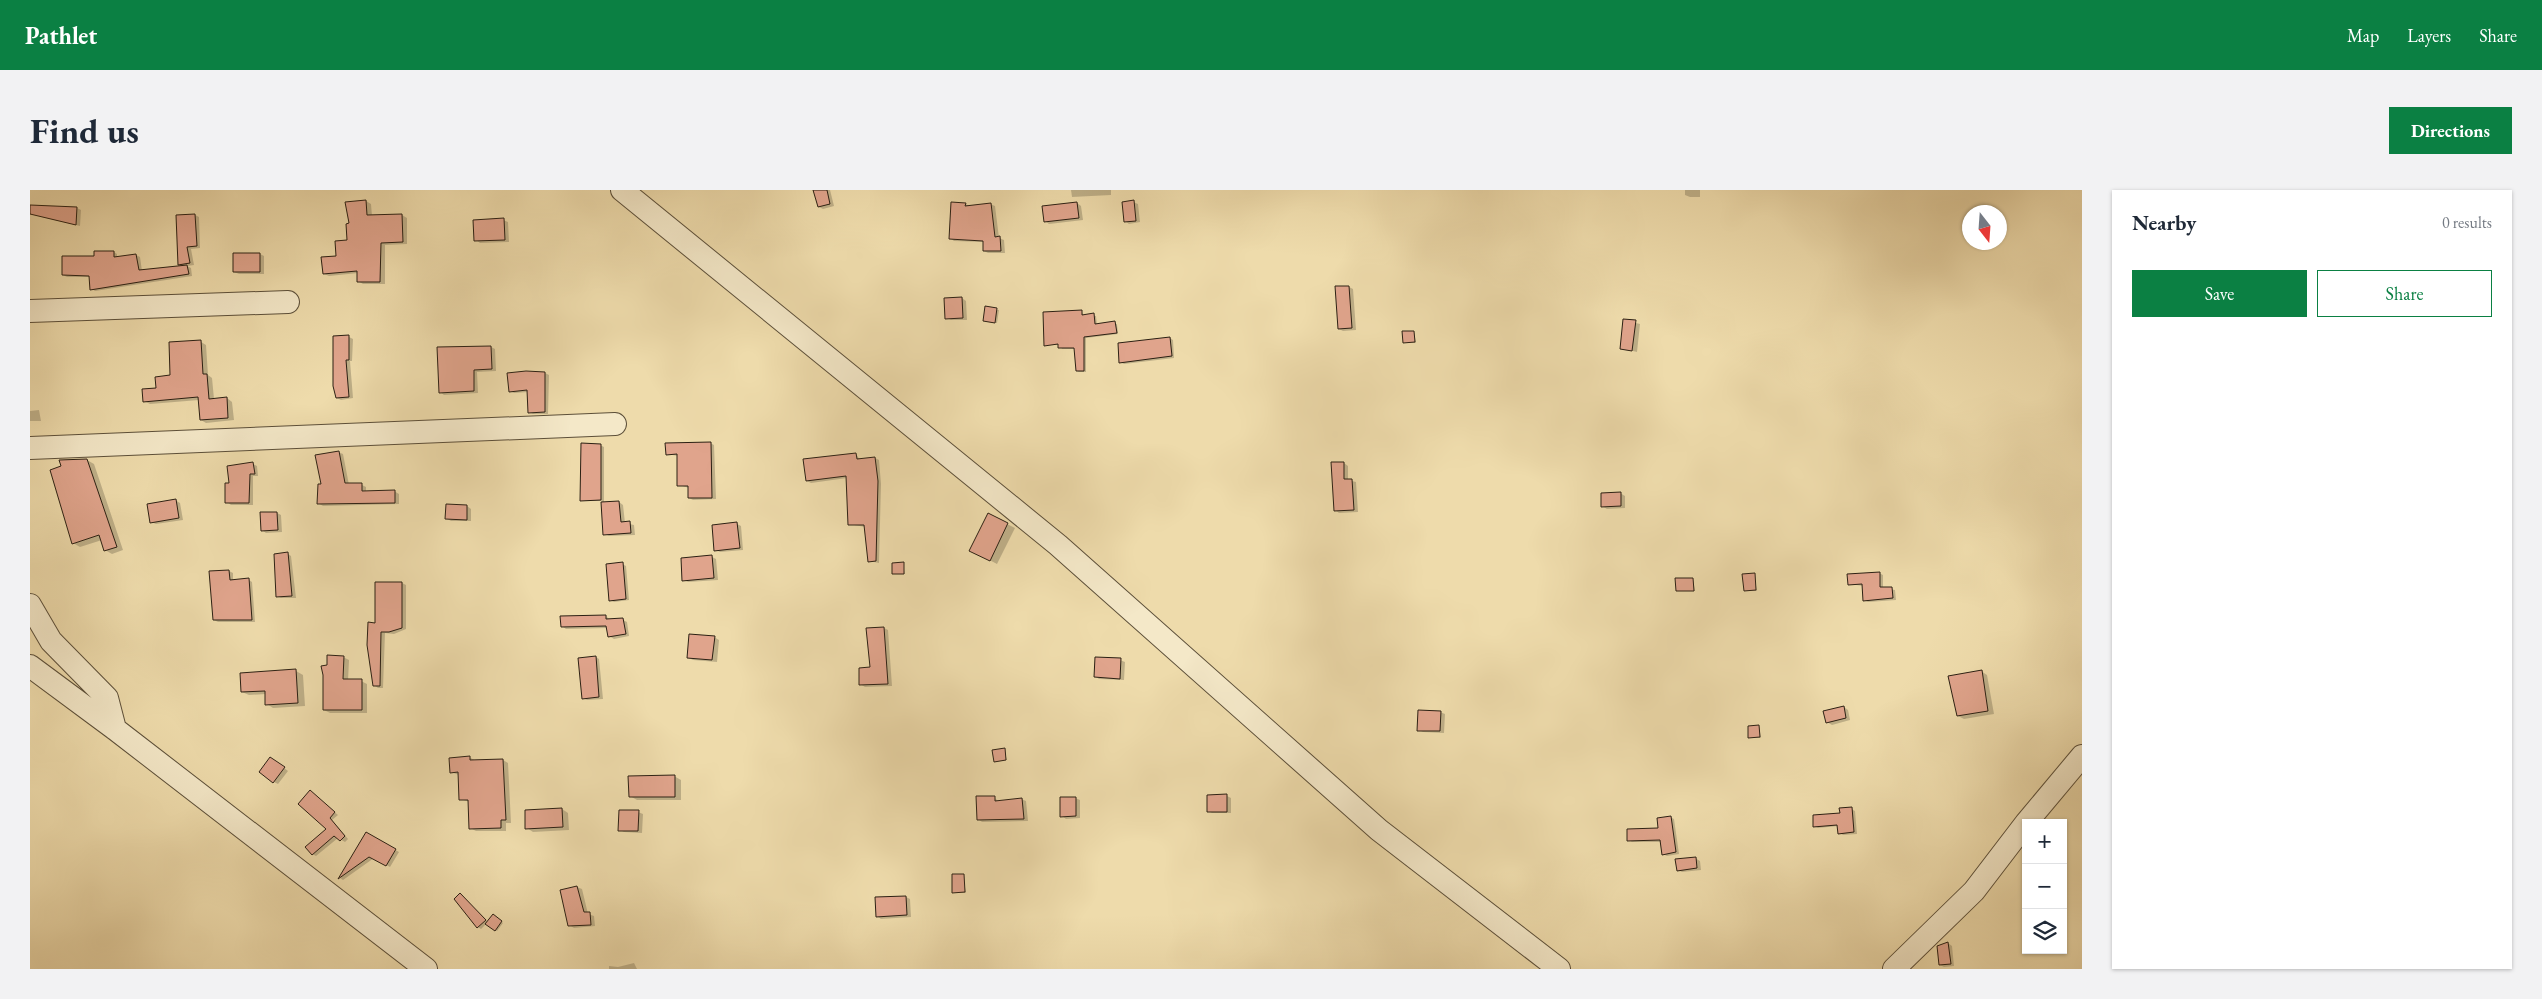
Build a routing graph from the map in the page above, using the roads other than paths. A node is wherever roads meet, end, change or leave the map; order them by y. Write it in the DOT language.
graph roads {
  1 [pos="622,190"];
  2 [pos="288,302"];
  3 [pos="30,311"];
  4 [pos="616,424"];
  5 [pos="30,448"];
  6 [pos="30,605"];
  7 [pos="30,666"];
  8 [pos="115,729"];
  9 [pos="2082,756"];
  10 [pos="2029,819"];
  11 [pos="2022,828"];
  12 [pos="426,969"];
  13 [pos="1560,969"];
  14 [pos="1894,969"];
  1 -- 13 [label="street"];
  2 -- 3 [label="street"];
  4 -- 5 [label="street"];
  6 -- 8 [label="street"];
  7 -- 8 [label="street"];
  8 -- 12 [label="street"];
  9 -- 10 [label="street"];
  11 -- 14 [label="street"];
}
